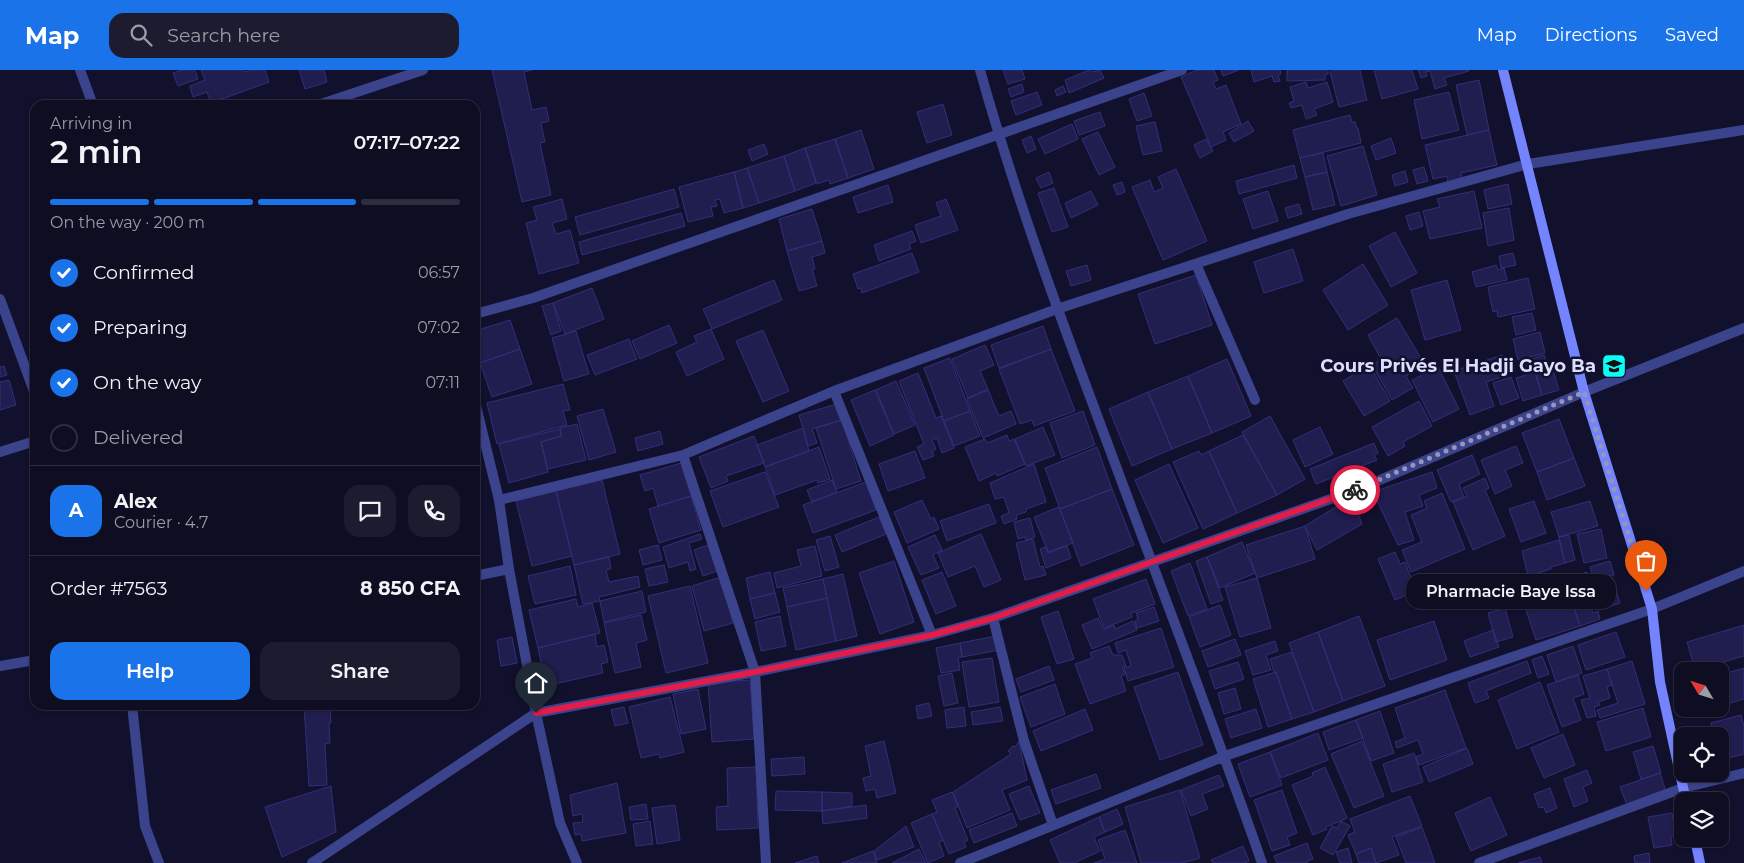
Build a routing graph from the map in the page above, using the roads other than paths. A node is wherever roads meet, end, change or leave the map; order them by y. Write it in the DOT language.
graph roads {
  1 [pos="80,70"];
  2 [pos="422,70"];
  3 [pos="980,70"];
  4 [pos="1182,70"];
  5 [pos="1503,70"];
  6 [pos="91,100"];
  7 [pos="333,100"];
  8 [pos="1744,130"];
  9 [pos="998,134"];
  10 [pos="1528,164"];
  11 [pos="1196,264"];
  12 [pos="0,299"];
  13 [pos="1057,309"];
  14 [pos="480,313"];
  15 [pos="1744,328"];
  16 [pos="30,380"];
  17 [pos="834,391"];
  18 [pos="1584,392"];
  19 [pos="1255,400"];
  20 [pos="480,422"];
  21 [pos="30,443"];
  22 [pos="0,452"];
  23 [pos="683,454"];
  24 [pos="499,500"];
  25 [pos="1152,562"];
  26 [pos="509,570"];
  27 [pos="1744,571"];
  28 [pos="480,575"];
  29 [pos="1652,609"];
  30 [pos="993,618"];
  31 [pos="932,635"];
  32 [pos="30,661"];
  33 [pos="0,666"];
  34 [pos="755,672"];
  35 [pos="133,710"];
  36 [pos="536,713"];
  37 [pos="1225,756"];
  38 [pos="1744,773"];
  39 [pos="1683,788"];
  40 [pos="1684,792"];
  41 [pos="1053,825"];
  42 [pos="1697,847"];
  43 [pos="159,863"];
  44 [pos="312,863"];
  45 [pos="577,863"];
  46 [pos="766,863"];
  47 [pos="960,863"];
  48 [pos="1262,863"];
  49 [pos="1479,863"];
  50 [pos="1700,863"];
  1 -- 6 [label="street"];
  2 -- 7 [label="street"];
  3 -- 9 [label="street"];
  4 -- 9 [label="street"];
  5 -- 10 [label="street"];
  8 -- 10 [label="street"];
  9 -- 13 [label="street"];
  9 -- 14 [label="street"];
  10 -- 11 [label="street"];
  10 -- 18 [label="street"];
  11 -- 13 [label="street"];
  11 -- 19 [label="street"];
  12 -- 16 [label="street"];
  13 -- 17 [label="street"];
  13 -- 25 [label="street"];
  15 -- 18 [label="street"];
  17 -- 23 [label="street"];
  17 -- 31 [label="street"];
  18 -- 25 [label="street"];
  18 -- 29 [label="street"];
  20 -- 24 [label="street"];
  21 -- 22 [label="street"];
  23 -- 24 [label="street"];
  23 -- 34 [label="street"];
  24 -- 26 [label="street"];
  25 -- 30 [label="street"];
  25 -- 37 [label="street"];
  26 -- 28 [label="street"];
  26 -- 36 [label="street"];
  27 -- 29 [label="street"];
  29 -- 37 [label="street"];
  29 -- 39 [label="street"];
  30 -- 31 [label="street"];
  30 -- 41 [label="street"];
  31 -- 34 [label="street"];
  32 -- 33 [label="street"];
  34 -- 36 [label="street"];
  34 -- 46 [label="street"];
  35 -- 43 [label="street"];
  36 -- 44 [label="street"];
  36 -- 45 [label="street"];
  37 -- 41 [label="street"];
  37 -- 48 [label="street"];
  38 -- 39 [label="street"];
  39 -- 40 [label="street"];
  39 -- 49 [label="street"];
  41 -- 47 [label="street"];
  42 -- 50 [label="street"];
}
